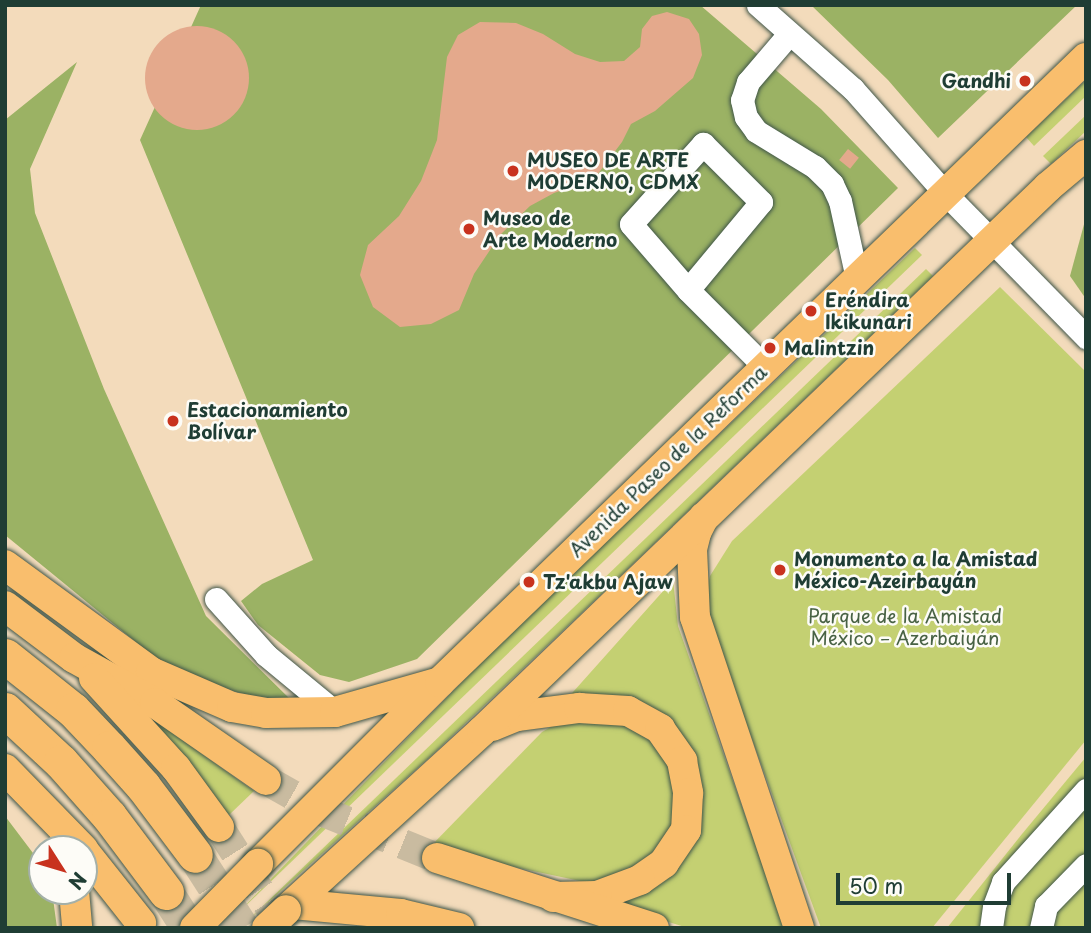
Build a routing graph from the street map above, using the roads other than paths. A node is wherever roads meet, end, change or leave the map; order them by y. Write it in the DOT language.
graph roads {
  1 [pos="758,5"];
  2 [pos="789,33"];
  3 [pos="1086,58"];
  4 [pos="1086,155"];
  5 [pos="945,194"];
  6 [pos="992,242"];
  7 [pos="857,278"];
  8 [pos="688,290"];
  9 [pos="1086,337"];
  10 [pos="765,367"];
  11 [pos="706,514"];
  12 [pos="5,565"];
  13 [pos="216,599"];
  14 [pos="5,606"];
  15 [pos="5,656"];
  16 [pos="74,658"];
  17 [pos="440,682"];
  18 [pos="5,710"];
  19 [pos="335,712"];
  20 [pos="482,731"];
  21 [pos="5,769"];
  22 [pos="266,779"];
  23 [pos="1086,790"];
  24 [pos="39,801"];
  25 [pos="219,827"];
  26 [pos="55,835"];
  27 [pos="70,835"];
  28 [pos="195,855"];
  29 [pos="438,858"];
  30 [pos="1086,865"];
  31 [pos="98,869"];
  32 [pos="166,892"];
  33 [pos="554,897"];
  34 [pos="75,905"];
  35 [pos="282,914"];
  36 [pos="141,923"];
  37 [pos="77,928"];
  38 [pos="195,928"];
  39 [pos="458,928"];
  40 [pos="654,928"];
  41 [pos="799,928"];
  42 [pos="991,928"];
  43 [pos="1041,928"];
  1 -- 2 [label="street"];
  2 -- 5 [label="street"];
  2 -- 7 [label="street"];
  3 -- 5 [label="main road, Avenida Paseo de la Reforma"];
  4 -- 6 [label="main road"];
  5 -- 6 [label="street"];
  5 -- 7 [label="main road, Avenida Paseo de la Reforma"];
  6 -- 9 [label="street"];
  6 -- 11 [label="main road"];
  7 -- 10 [label="main road, Avenida Paseo de la Reforma"];
  8 -- 8 [label="street"];
  8 -- 10 [label="street"];
  10 -- 17 [label="main road, Avenida Paseo de la Reforma"];
  11 -- 20 [label="main road"];
  11 -- 41 [label="main road"];
  12 -- 19 [label="main road"];
  13 -- 19 [label="street"];
  14 -- 16 [label="main road"];
  15 -- 28 [label="highway"];
  16 -- 22 [label="main road"];
  16 -- 25 [label="main road"];
  17 -- 19 [label="main road"];
  17 -- 38 [label="main road, Avenida Paseo de la Reforma, bridge"];
  18 -- 32 [label="highway"];
  20 -- 33 [label="main road"];
  20 -- 35 [label="main road"];
  21 -- 24 [label="main road"];
  23 -- 42 [label="street"];
  24 -- 26 [label="main road"];
  24 -- 27 [label="main road"];
  29 -- 33 [label="main road"];
  30 -- 43 [label="street"];
  31 -- 36 [label="main road"];
  33 -- 40 [label="main road"];
  34 -- 37 [label="main road"];
  35 -- 39 [label="main road"];
}
